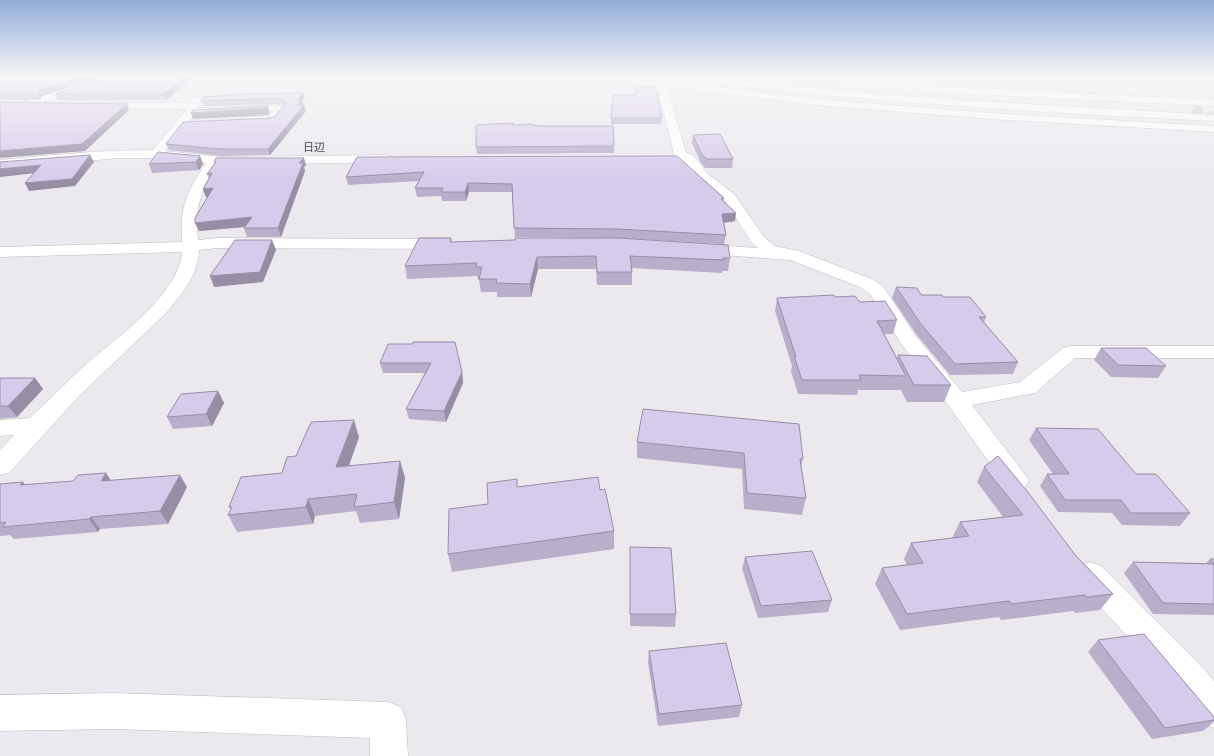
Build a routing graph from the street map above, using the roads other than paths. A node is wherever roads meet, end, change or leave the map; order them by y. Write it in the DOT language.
graph roads {
  1 [pos="190,111"];
  2 [pos="278,111"];
  3 [pos="669,111"];
  4 [pos="923,111"];
  5 [pos="1071,111"];
  6 [pos="1173,111"];
  7 [pos="1214,113"];
  8 [pos="1214,118"];
  9 [pos="234,121"];
  10 [pos="196,123"];
  11 [pos="180,124"];
  12 [pos="1214,129"];
  13 [pos="156,154"];
  14 [pos="397,159"];
  15 [pos="214,160"];
  16 [pos="0,164"];
  17 [pos="464,244"];
  18 [pos="192,246"];
  19 [pos="686,248"];
  20 [pos="0,252"];
  21 [pos="793,255"];
  22 [pos="1214,352"];
  23 [pos="956,400"];
  24 [pos="36,426"];
  25 [pos="0,428"];
  26 [pos="0,466"];
  27 [pos="1029,498"];
  28 [pos="1077,562"];
  29 [pos="1214,710"];
  30 [pos="0,713"];
  31 [pos="389,756"];
  1 -- 11 [label="main road"];
  2 -- 9 [label="main road"];
  3 -- 21 [label="main road"];
  4 -- 12 [label="main road"];
  5 -- 8 [label="main road"];
  6 -- 7 [label="main road"];
  10 -- 11 [label="main road"];
  11 -- 13 [label="main road"];
  13 -- 15 [label="main road"];
  13 -- 16 [label="main road"];
  14 -- 15 [label="main road"];
  15 -- 18 [label="main road"];
  17 -- 18 [label="main road"];
  18 -- 20 [label="main road"];
  18 -- 24 [label="main road"];
  19 -- 21 [label="main road"];
  21 -- 23 [label="main road"];
  22 -- 23 [label="main road"];
  23 -- 27 [label="main road"];
  24 -- 25 [label="main road"];
  24 -- 26 [label="main road"];
  28 -- 29 [label="main road"];
  30 -- 31 [label="main road"];
}
